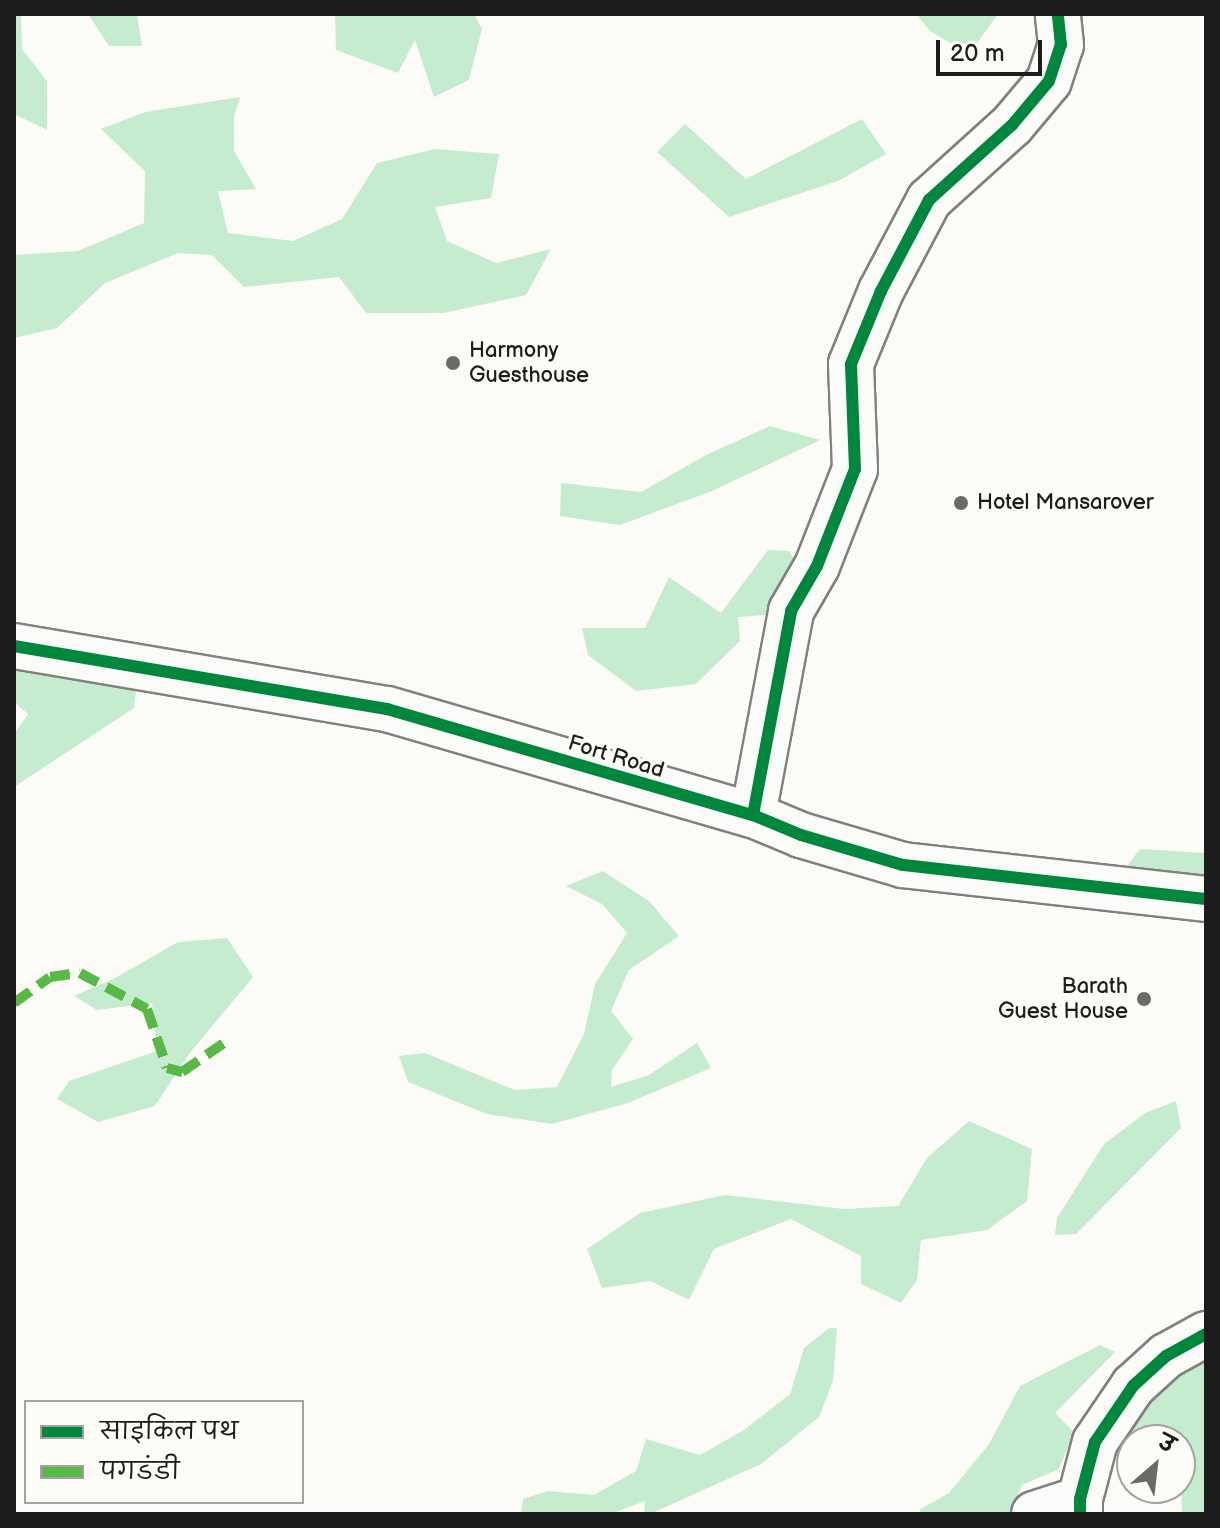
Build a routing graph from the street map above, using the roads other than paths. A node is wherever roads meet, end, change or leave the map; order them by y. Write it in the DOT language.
graph roads {
  1 [pos="1058,14"];
  2 [pos="14,646"];
  3 [pos="753,815"];
  4 [pos="1206,899"];
  5 [pos="1206,1334"];
  6 [pos="1080,1506"];
  7 [pos="1034,1514"];
  1 -- 3 [label="street"];
  2 -- 3 [label="street, Fort Road"];
  3 -- 4 [label="street, Fort Road"];
  5 -- 6 [label="street"];
  6 -- 7 [label="street"];
}
